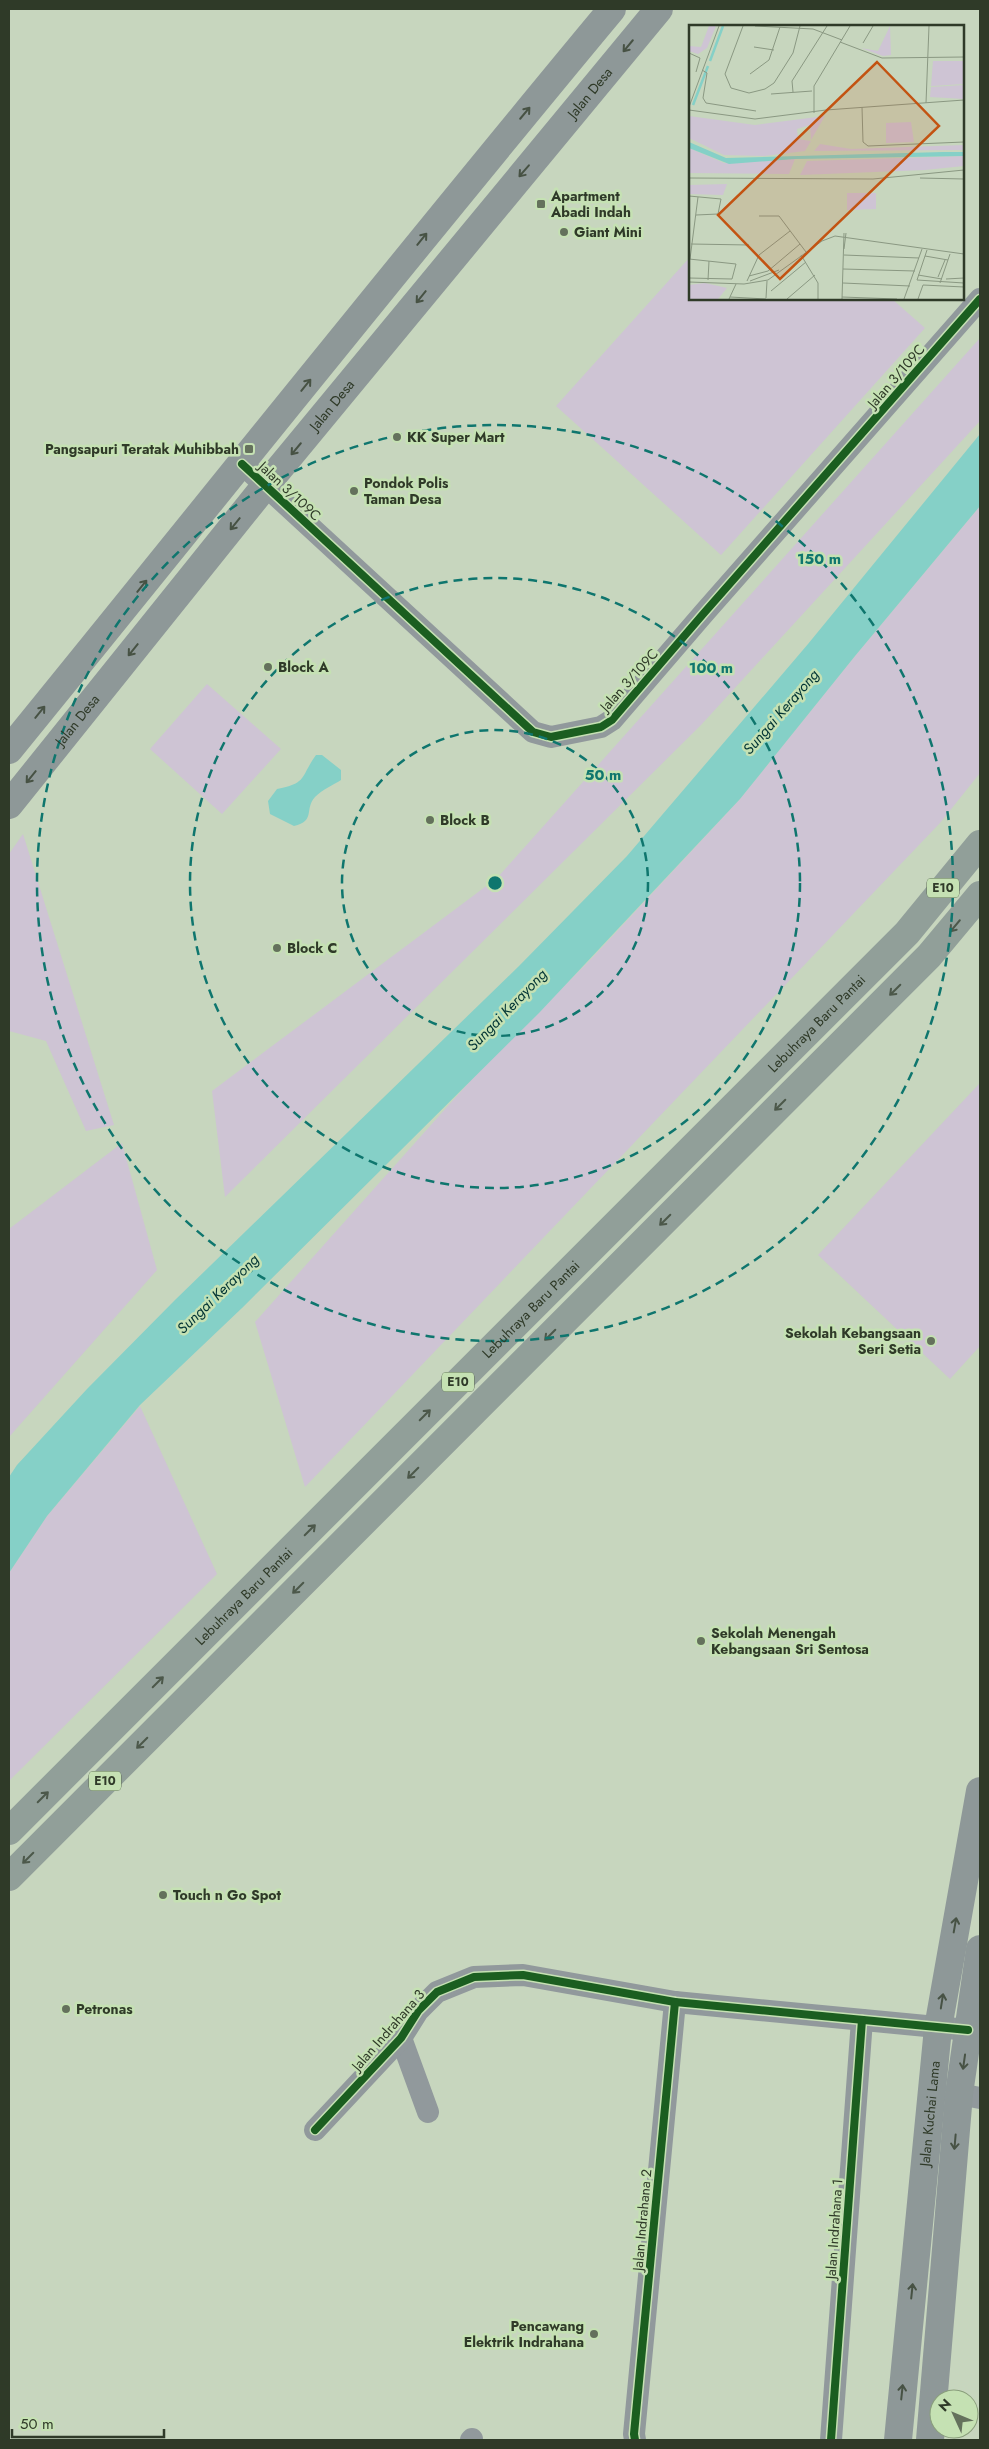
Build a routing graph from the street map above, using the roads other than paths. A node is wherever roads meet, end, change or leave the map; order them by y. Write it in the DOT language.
graph roads {
  1 [pos="612,9"];
  2 [pos="659,9"];
  3 [pos="980,299"];
  4 [pos="242,464"];
  5 [pos="266,486"];
  6 [pos="9,750"];
  7 [pos="9,805"];
  8 [pos="980,844"];
  9 [pos="980,895"];
  10 [pos="980,1791"];
  11 [pos="9,1831"];
  12 [pos="9,1877"];
  13 [pos="980,1949"];
  14 [pos="675,2002"];
  15 [pos="862,2020"];
  16 [pos="938,2028"];
  17 [pos="968,2030"];
  18 [pos="401,2038"];
  19 [pos="970,2096"];
  20 [pos="428,2112"];
  21 [pos="315,2130"];
  22 [pos="635,2440"];
  23 [pos="830,2440"];
  24 [pos="898,2440"];
  25 [pos="930,2440"];
  4 -- 1 [label="main road, one-way"];
  2 -- 5 [label="main road, Jalan Desa, one-way"];
  3 -- 5 [label="street, Jalan 3/109C"];
  4 -- 5 [label="street, Jalan 3/109C"];
  6 -- 4 [label="main road, one-way"];
  5 -- 7 [label="main road, Jalan Desa, one-way"];
  11 -- 8 [label="highway, Lebuhraya Baru Pantai / E10, one-way"];
  9 -- 12 [label="highway, E10, one-way"];
  16 -- 10 [label="main road, Jalan Kuchai Lama, one-way"];
  13 -- 17 [label="main road, Jalan Kuchai Lama"];
  14 -- 15 [label="street, Jalan Indrahana 3"];
  14 -- 18 [label="street, Jalan Indrahana 3"];
  14 -- 22 [label="street, Jalan Indrahana 2"];
  15 -- 16 [label="street, Jalan Indrahana 3"];
  15 -- 23 [label="street, Jalan Indrahana 1"];
  16 -- 17 [label="street, Jalan Indrahana 3"];
  24 -- 16 [label="main road, Jalan Kuchai Lama, one-way"];
  17 -- 19 [label="main road, Jalan Kuchai Lama, one-way"];
  18 -- 20 [label="street"];
  18 -- 21 [label="street, Jalan Indrahana 3"];
  19 -- 25 [label="main road, Jalan Kuchai Lama, one-way"];
}
